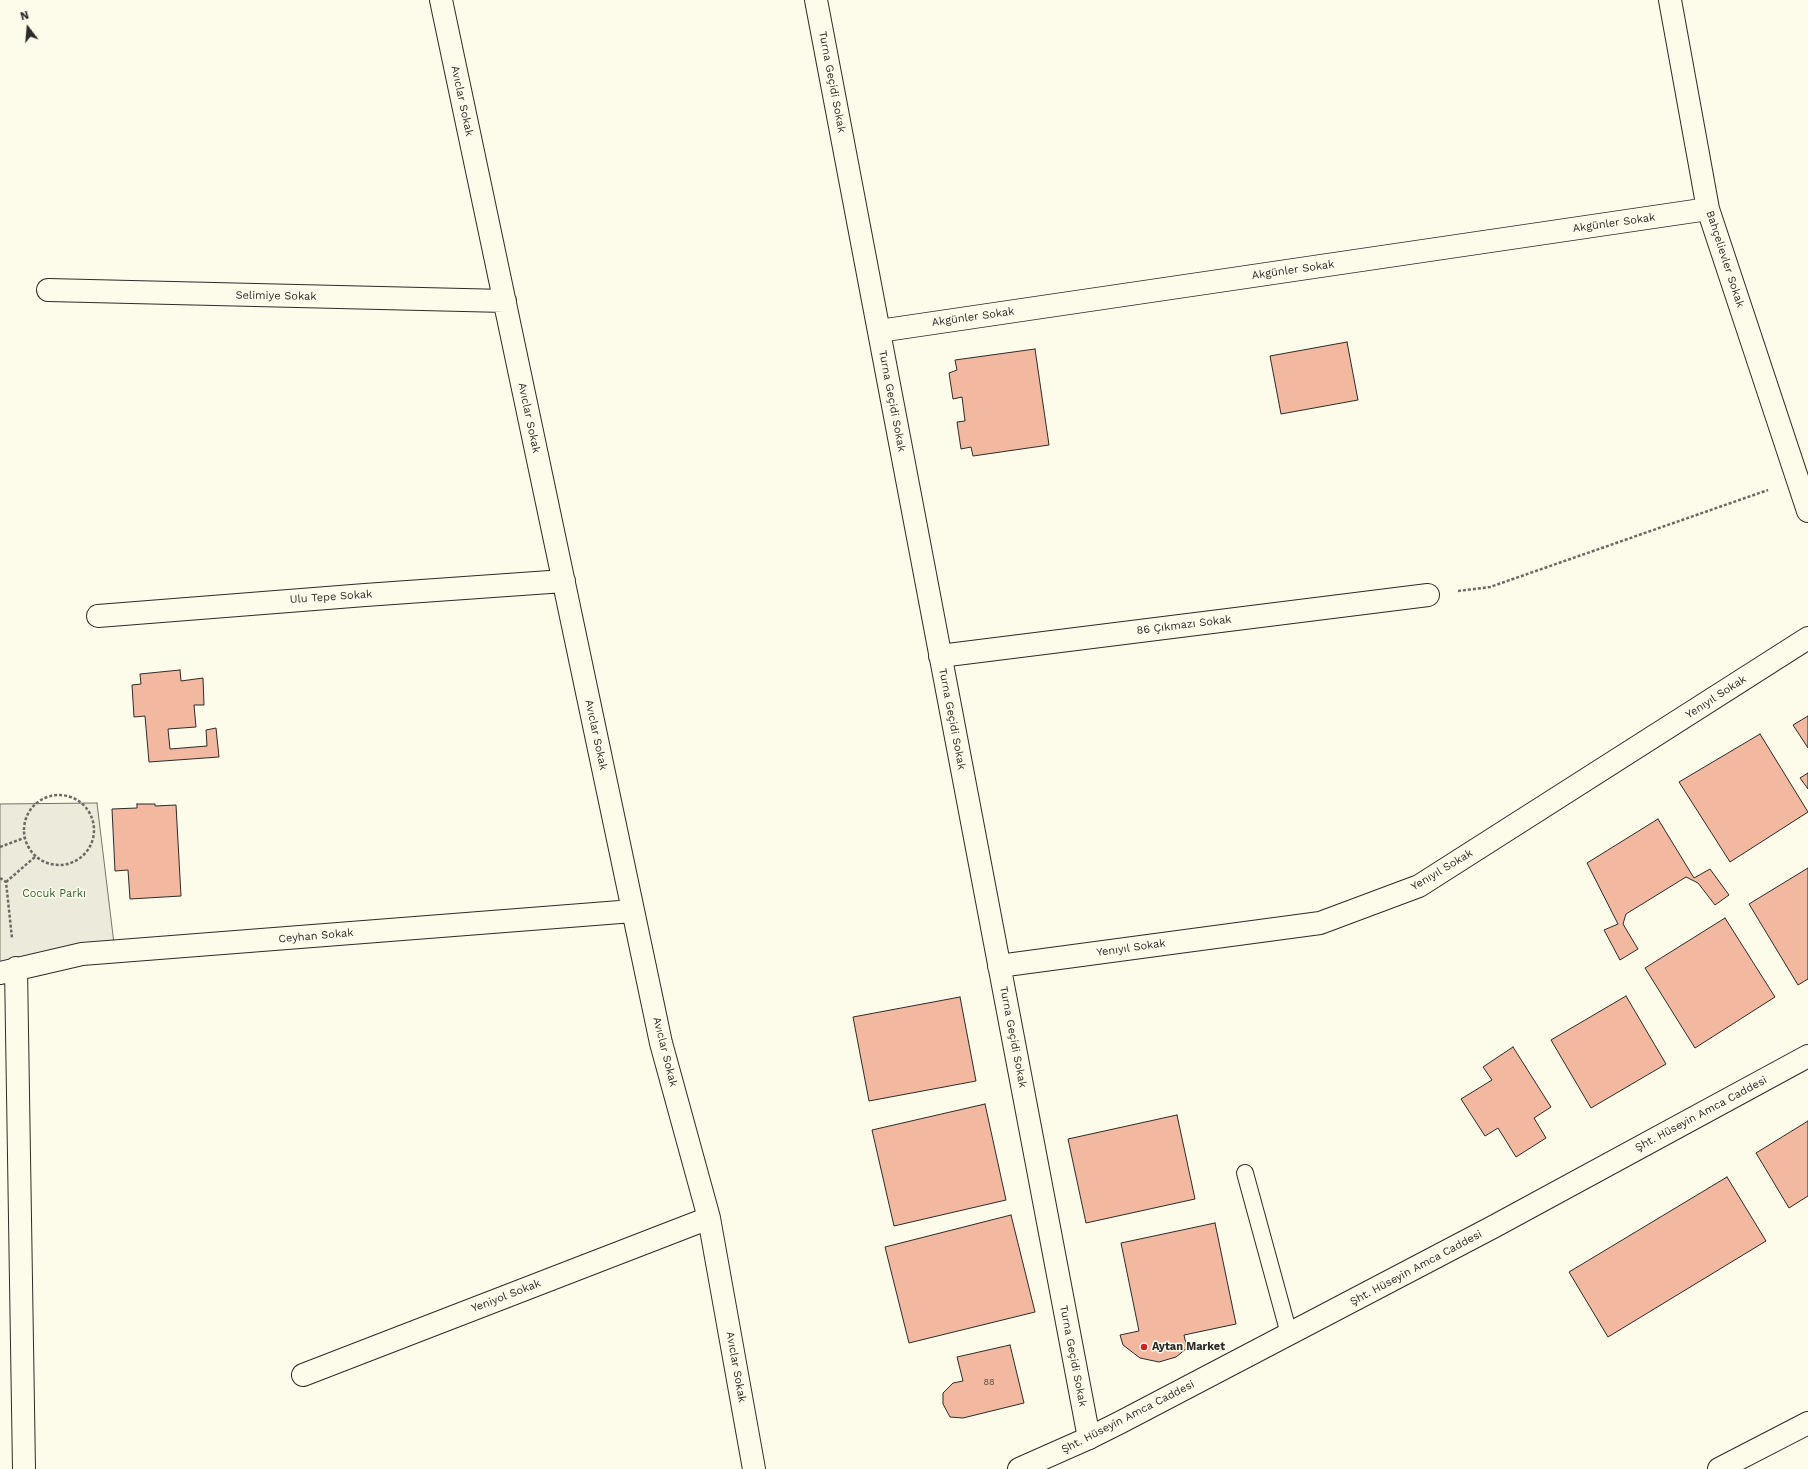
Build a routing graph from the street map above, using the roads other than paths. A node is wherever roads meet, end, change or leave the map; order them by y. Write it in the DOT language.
graph roads {
  1 [pos="441,0"];
  2 [pos="816,0"];
  3 [pos="1670,0"];
  4 [pos="1708,209"];
  5 [pos="48,290"];
  6 [pos="505,301"];
  7 [pos="879,331"];
  8 [pos="1808,511"];
  9 [pos="564,581"];
  10 [pos="1428,595"];
  11 [pos="98,616"];
  12 [pos="1808,638"];
  13 [pos="940,656"];
  14 [pos="633,911"];
  15 [pos="999,966"];
  16 [pos="8,970"];
  17 [pos="1808,1056"];
  18 [pos="1245,1174"];
  19 [pos="709,1218"];
  20 [pos="1289,1334"];
  21 [pos="303,1375"];
  22 [pos="1808,1423"];
  23 [pos="1089,1438"];
  24 [pos="24,1469"];
  25 [pos="754,1469"];
  26 [pos="1019,1469"];
  27 [pos="1719,1469"];
  1 -- 6 [label="street, Avıclar Sokak"];
  2 -- 7 [label="street, Turna Geçidi Sokak"];
  3 -- 4 [label="street, Bahçelievler Sokak"];
  4 -- 7 [label="street, Akgünler Sokak"];
  4 -- 8 [label="street, Bahçelievler Sokak"];
  5 -- 6 [label="street, Selimiye Sokak"];
  6 -- 9 [label="street, Avıclar Sokak"];
  7 -- 13 [label="street, Turna Geçidi Sokak"];
  9 -- 11 [label="street, Ulu Tepe Sokak"];
  9 -- 14 [label="street, Avıclar Sokak"];
  10 -- 13 [label="street, 86 Çıkmazı Sokak"];
  12 -- 15 [label="street, Yenıyıl Sokak"];
  13 -- 15 [label="street, Turna Geçidi Sokak"];
  14 -- 16 [label="street, Ceyhan Sokak"];
  14 -- 19 [label="street, Avıclar Sokak"];
  15 -- 23 [label="street, Turna Geçidi Sokak"];
  16 -- 24 [label="street"];
  17 -- 20 [label="street, Şht. Hüseyin Amca Caddesi"];
  18 -- 20 [label="lane"];
  19 -- 21 [label="street, Yeniyol Sokak"];
  19 -- 25 [label="street, Avıclar Sokak"];
  20 -- 23 [label="street, Şht. Hüseyin Amca Caddesi"];
  22 -- 27 [label="street"];
  23 -- 26 [label="street, Şht. Hüseyin Amca Caddesi"];
}
